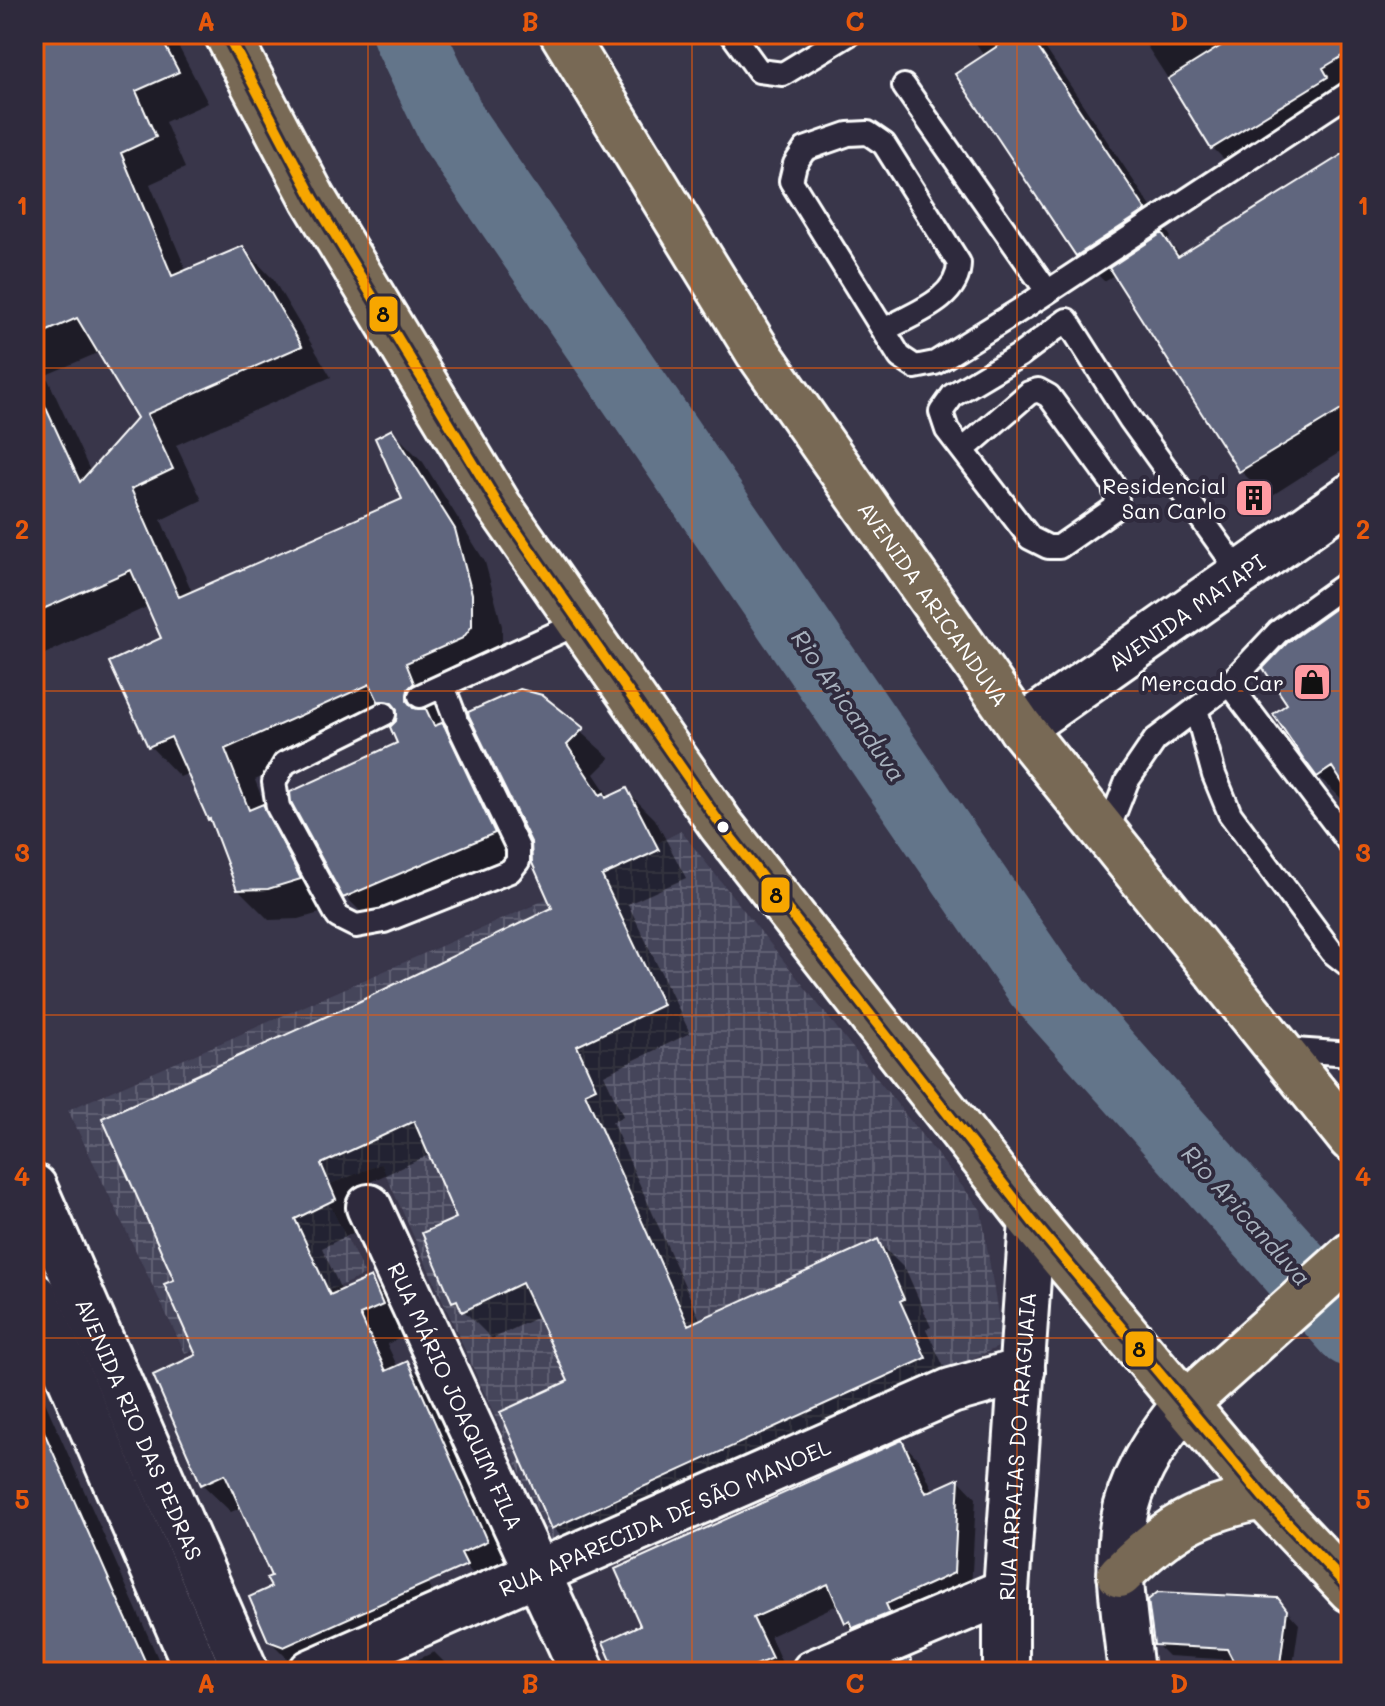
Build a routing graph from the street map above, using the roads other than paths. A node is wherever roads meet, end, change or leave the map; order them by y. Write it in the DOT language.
graph roads {
  1 [pos="227,34"];
  2 [pos="563,34"];
  3 [pos="732,34"];
  4 [pos="836,37"];
  5 [pos="904,86"];
  6 [pos="1351,92"];
  7 [pos="1047,291"];
  8 [pos="884,330"];
  9 [pos="963,450"];
  10 [pos="1351,496"];
  11 [pos="1241,574"];
  12 [pos="1351,580"];
  13 [pos="581,622"];
  14 [pos="1229,684"];
  15 [pos="443,686"];
  16 [pos="420,696"];
  17 [pos="1196,709"];
  18 [pos="384,714"];
  19 [pos="1021,728"];
  20 [pos="1106,835"];
  21 [pos="1351,845"];
  22 [pos="1351,967"];
  23 [pos="1278,1049"];
  24 [pos="1351,1054"];
  25 [pos="1351,1139"];
  26 [pos="34,1187"];
  27 [pos="369,1207"];
  28 [pos="1032,1221"];
  29 [pos="1348,1259"];
  30 [pos="34,1295"];
  31 [pos="1022,1371"];
  32 [pos="1185,1404"];
  33 [pos="1263,1497"];
  34 [pos="537,1571"];
  35 [pos="1120,1575"];
  36 [pos="1351,1590"];
  37 [pos="1006,1591"];
  38 [pos="198,1672"];
  39 [pos="246,1672"];
  40 [pos="311,1672"];
  41 [pos="583,1672"];
  42 [pos="814,1672"];
  43 [pos="1006,1672"];
  44 [pos="1131,1672"];
  1 -- 13 [label="highway"];
  2 -- 19 [label="highway, AVENIDA ARICANDUVA"];
  3 -- 4 [label="lane"];
  5 -- 7 [label="lane"];
  6 -- 7 [label="lane"];
  7 -- 8 [label="lane"];
  8 -- 8 [label="lane"];
  9 -- 9 [label="lane"];
  9 -- 11 [label="lane"];
  10 -- 11 [label="street, AVENIDA MATAPI"];
  11 -- 19 [label="street, AVENIDA MATAPI"];
  12 -- 14 [label="lane"];
  13 -- 15 [label="lane"];
  13 -- 28 [label="highway"];
  14 -- 17 [label="lane"];
  14 -- 21 [label="lane"];
  15 -- 16 [label="lane"];
  15 -- 18 [label="lane"];
  17 -- 20 [label="lane"];
  17 -- 22 [label="lane"];
  19 -- 20 [label="highway, AVENIDA ARICANDUVA"];
  20 -- 23 [label="highway, AVENIDA ARICANDUVA"];
  23 -- 24 [label="lane"];
  23 -- 25 [label="highway, AVENIDA ARICANDUVA"];
  26 -- 39 [label="street, AVENIDA RIO DAS PEDRAS"];
  27 -- 34 [label="street, RUA MÁRIO JOAQUIM FILA"];
  28 -- 31 [label="street, RUA ARRAIAS DO ARAGUAIA"];
  28 -- 32 [label="highway"];
  29 -- 32 [label="highway"];
  30 -- 38 [label="street, AVENIDA RIO DAS PEDRAS"];
  31 -- 34 [label="street, RUA APARECIDA DE SÃO MANOEL"];
  31 -- 37 [label="street, RUA ARRAIAS DO ARAGUAIA"];
  32 -- 33 [label="highway"];
  32 -- 35 [label="street"];
  33 -- 35 [label="highway"];
  33 -- 36 [label="highway"];
  34 -- 40 [label="street, RUA APARECIDA DE SÃO MANOEL"];
  34 -- 41 [label="street, RUA MÁRIO JOAQUIM FILA"];
  35 -- 44 [label="street"];
  37 -- 42 [label="street"];
  37 -- 43 [label="street, RUA ARRAIAS DO ARAGUAIA"];
}
